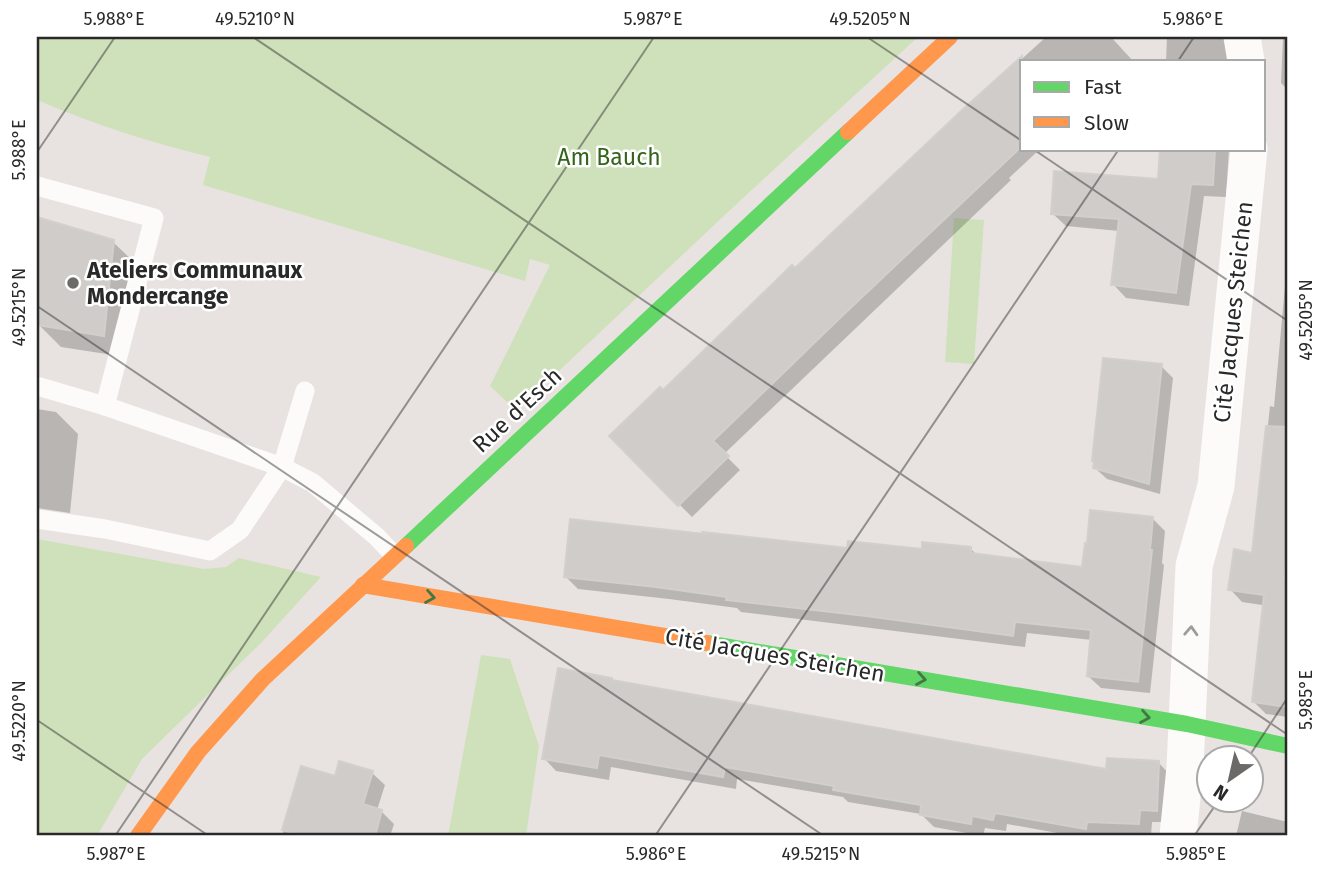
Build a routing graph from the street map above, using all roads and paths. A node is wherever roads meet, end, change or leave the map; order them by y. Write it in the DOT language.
graph roads {
  1 [pos="950,37"];
  2 [pos="1242,37"];
  3 [pos="1246,60"];
  4 [pos="1249,150"];
  5 [pos="37,186"];
  6 [pos="37,386"];
  7 [pos="305,391"];
  8 [pos="106,406"];
  9 [pos="282,467"];
  10 [pos="37,519"];
  11 [pos="394,555"];
  12 [pos="363,585"];
  13 [pos="1187,724"];
  14 [pos="1288,746"];
  15 [pos="138,836"];
  16 [pos="1178,836"];
  1 -- 11 [label="main road, Rue d'Esch"];
  2 -- 3 [label="street"];
  13 -- 4 [label="street, Cité Jacques Steichen, one-way"];
  5 -- 8 [label="lane"];
  6 -- 8 [label="lane"];
  7 -- 9 [label="lane"];
  8 -- 9 [label="lane"];
  9 -- 10 [label="lane"];
  9 -- 11 [label="lane"];
  11 -- 12 [label="main road, Rue d'Esch"];
  12 -- 13 [label="main road, Cité Jacques Steichen, one-way"];
  12 -- 15 [label="main road, Rue d'Esch"];
  13 -- 14 [label="main road, Cité Jacques Steichen"];
  13 -- 16 [label="street, Cité Jacques Steichen"];
}
